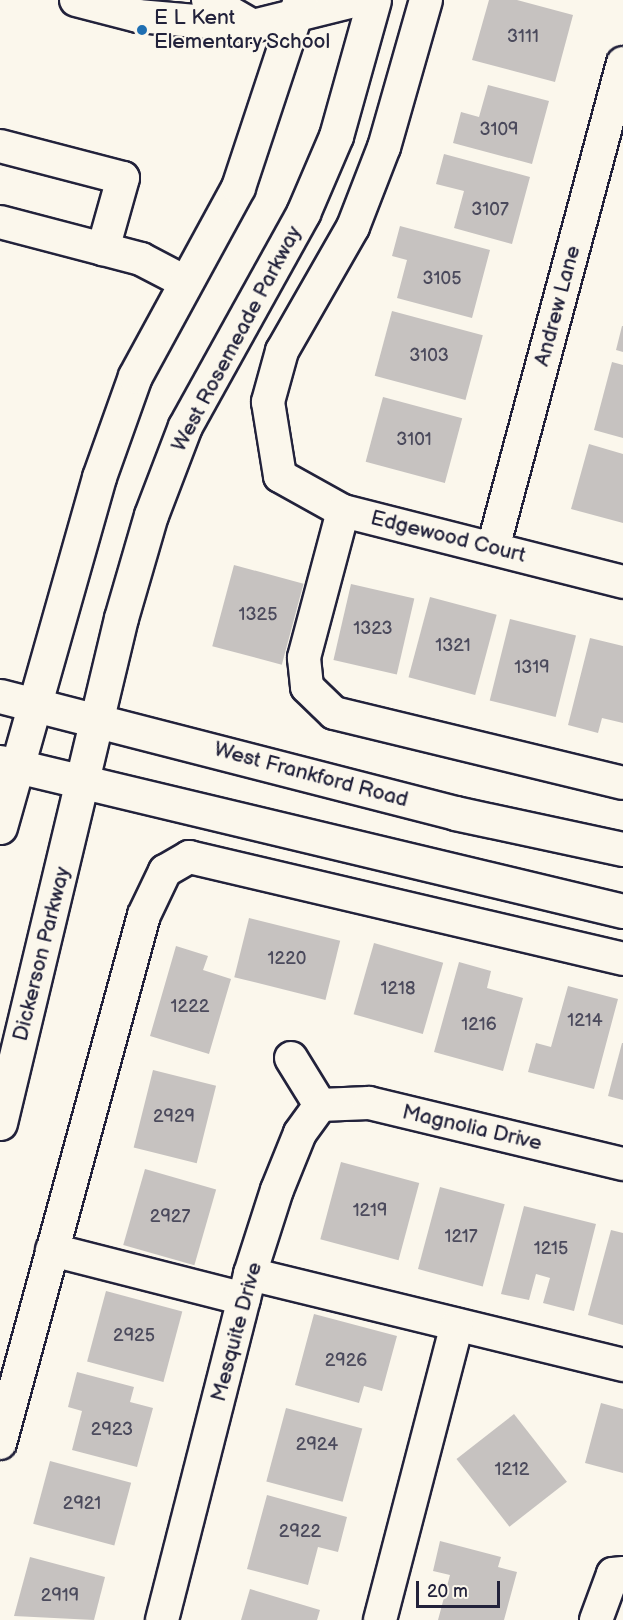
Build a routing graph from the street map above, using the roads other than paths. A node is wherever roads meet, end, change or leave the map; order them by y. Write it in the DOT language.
graph roads {
  1 [pos="76,0"];
  2 [pos="208,0"];
  3 [pos="358,0"];
  4 [pos="374,0"];
  5 [pos="426,0"];
  6 [pos="298,8"];
  7 [pos="253,26"];
  8 [pos="623,63"];
  9 [pos="0,146"];
  10 [pos="0,222"];
  11 [pos="103,249"];
  12 [pos="185,282"];
  13 [pos="343,511"];
  14 [pos="493,548"];
  15 [pos="623,582"];
  16 [pos="0,696"];
  17 [pos="33,705"];
  18 [pos="99,722"];
  19 [pos="8,764"];
  20 [pos="623,783"];
  21 [pos="84,785"];
  22 [pos="0,827"];
  23 [pos="623,849"];
  24 [pos="623,911"];
  25 [pos="623,959"];
  26 [pos="291,1058"];
  27 [pos="320,1105"];
  28 [pos="0,1123"];
  29 [pos="623,1164"];
  30 [pos="52,1250"];
  31 [pos="247,1287"];
  32 [pos="457,1325"];
  33 [pos="623,1365"];
  34 [pos="0,1443"];
  35 [pos="623,1573"];
  36 [pos="162,1620"];
  37 [pos="380,1620"];
  38 [pos="596,1620"];
  1 -- 7 [label="street"];
  2 -- 7 [label="street"];
  3 -- 6 [label="street"];
  4 -- 18 [label="main road, West Rosemeade Parkway"];
  5 -- 13 [label="street, Edgewood Court"];
  6 -- 7 [label="street"];
  6 -- 12 [label="main road"];
  8 -- 14 [label="street, Andrew Lane"];
  9 -- 11 [label="street"];
  10 -- 11 [label="street"];
  11 -- 12 [label="street"];
  12 -- 17 [label="main road"];
  13 -- 14 [label="street, Edgewood Court"];
  13 -- 20 [label="street"];
  14 -- 15 [label="street, Edgewood Court"];
  16 -- 17 [label="main road, West Frankford Road"];
  17 -- 18 [label="main road, West Frankford Road"];
  17 -- 19 [label="main road"];
  18 -- 21 [label="main road, West Rosemeade Parkway"];
  18 -- 23 [label="main road, West Frankford Road"];
  19 -- 21 [label="main road"];
  19 -- 22 [label="main road"];
  21 -- 24 [label="main road"];
  21 -- 28 [label="main road, Dickerson Parkway"];
  25 -- 30 [label="street"];
  26 -- 27 [label="street"];
  27 -- 29 [label="street, Magnolia Drive"];
  27 -- 31 [label="street, Mesquite Drive"];
  30 -- 31 [label="street"];
  30 -- 34 [label="street"];
  31 -- 32 [label="street"];
  31 -- 36 [label="street, Mesquite Drive"];
  32 -- 33 [label="street"];
  32 -- 37 [label="street"];
  35 -- 38 [label="street"];
}
